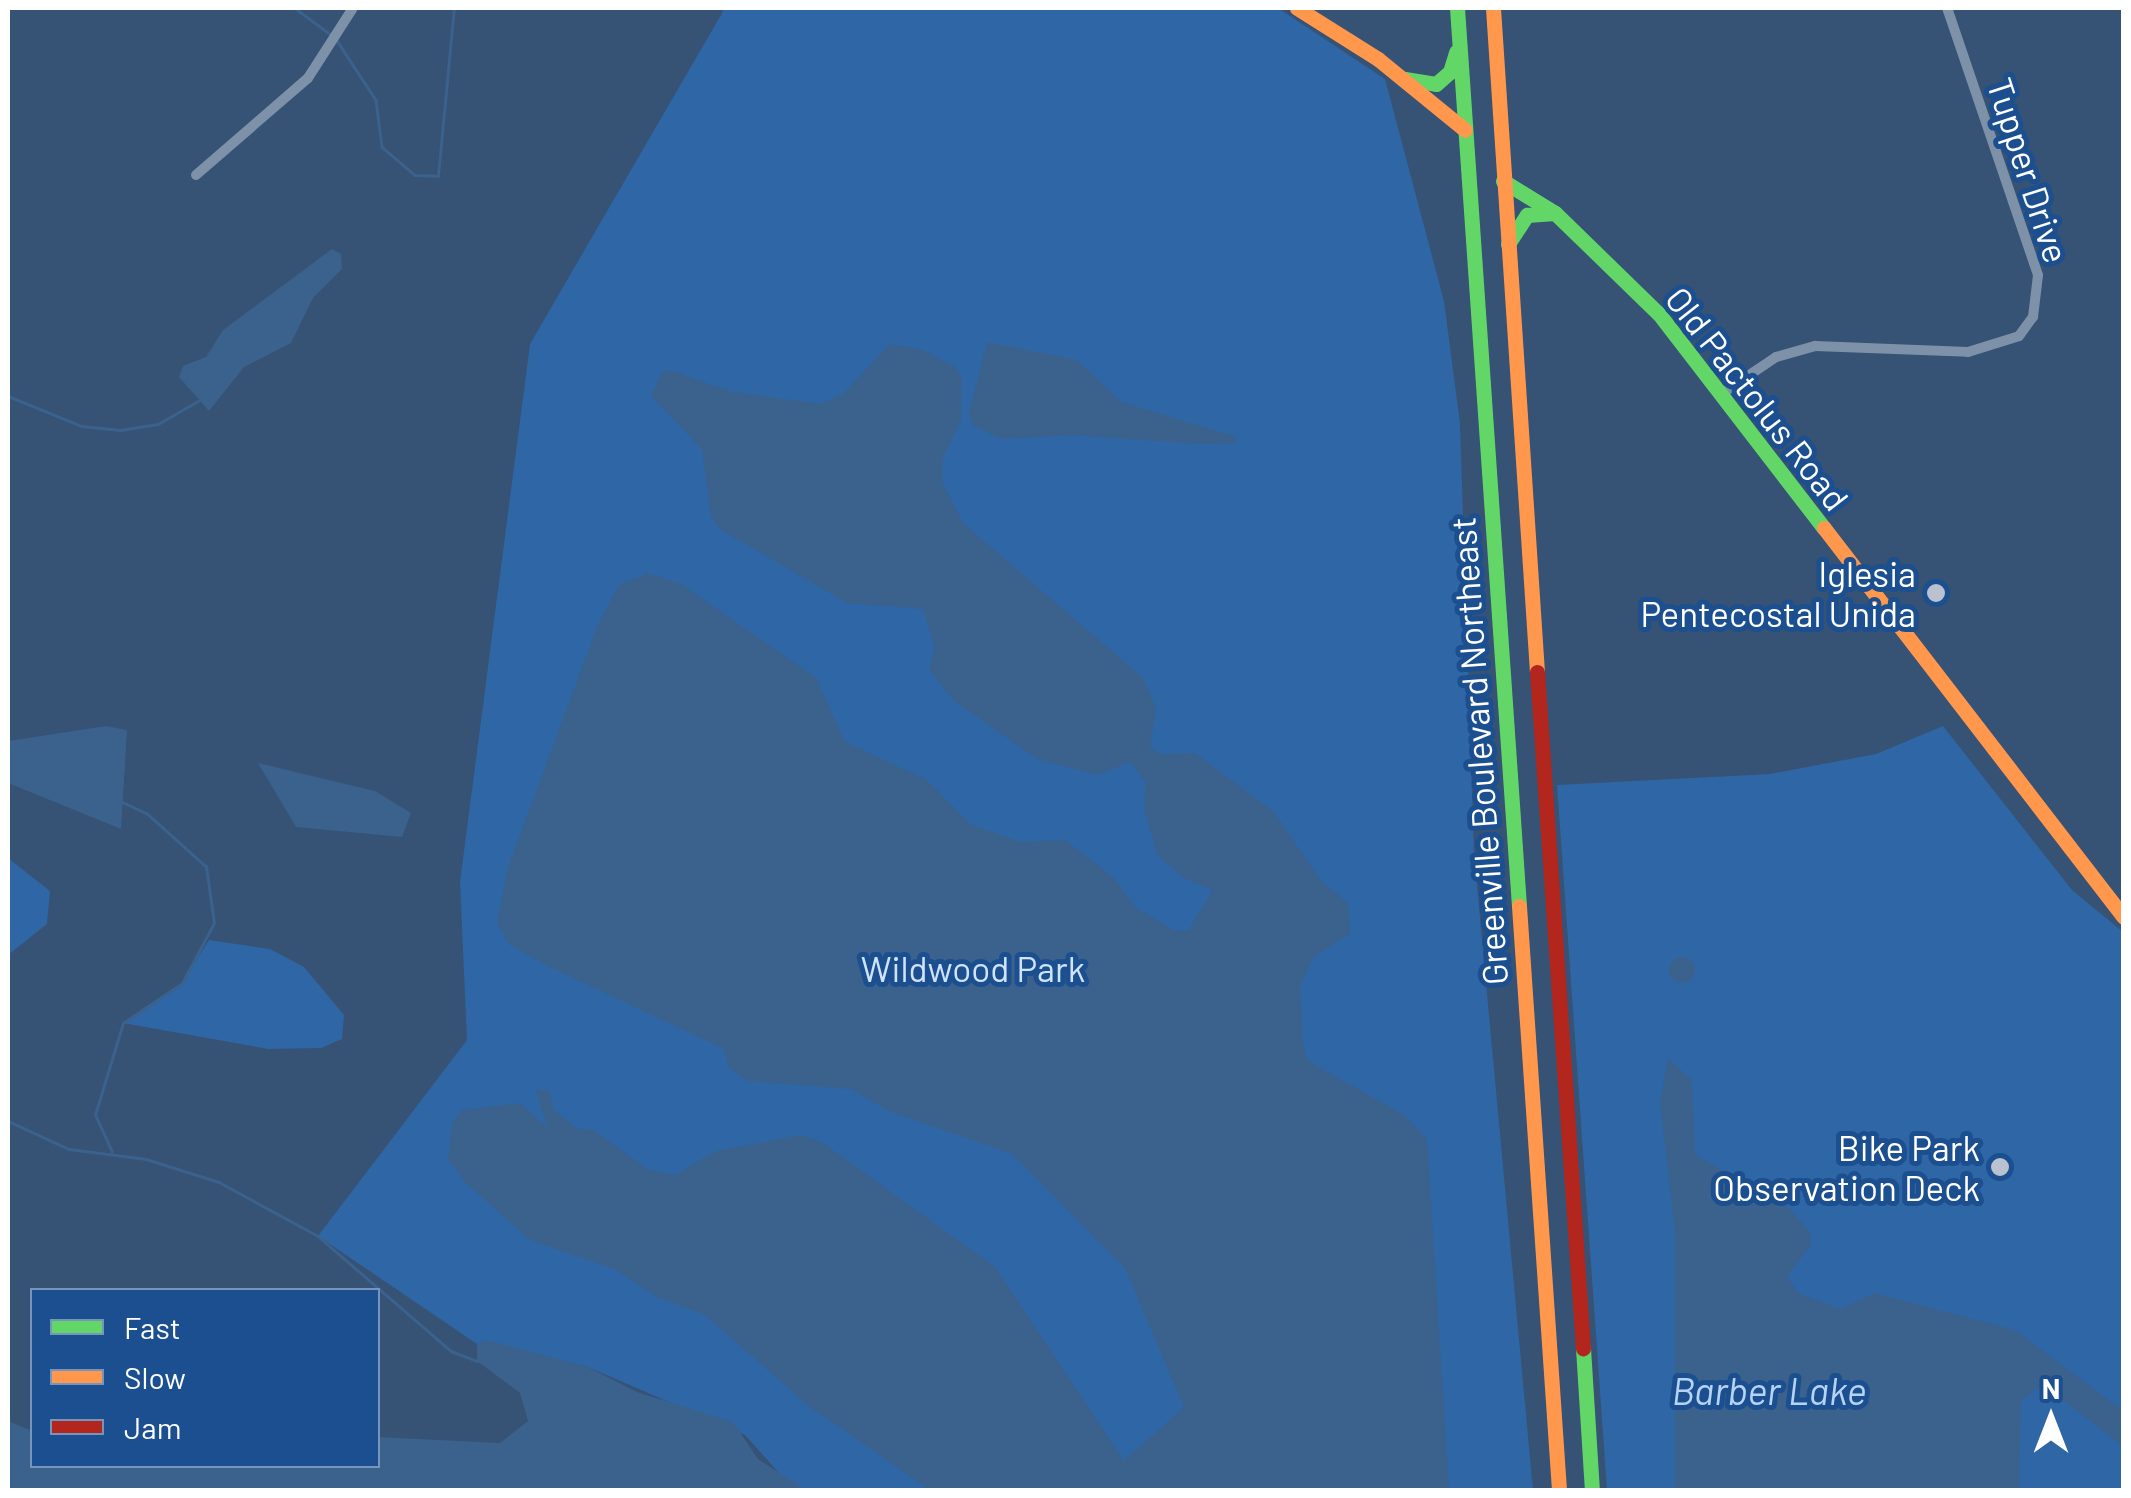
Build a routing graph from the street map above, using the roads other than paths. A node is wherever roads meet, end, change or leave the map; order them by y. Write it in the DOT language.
graph roads {
  1 [pos="353,8"];
  2 [pos="1297,8"];
  3 [pos="1458,8"];
  4 [pos="1480,8"];
  5 [pos="1493,8"];
  6 [pos="1947,8"];
  7 [pos="1459,41"];
  8 [pos="1405,79"];
  9 [pos="1500,128"];
  10 [pos="1465,130"];
  11 [pos="1469,174"];
  12 [pos="196,175"];
  13 [pos="1503,181"];
  14 [pos="1555,213"];
  15 [pos="1508,246"];
  16 [pos="1515,355"];
  17 [pos="1724,392"];
  18 [pos="2124,917"];
  19 [pos="1560,1490"];
  20 [pos="1592,1490"];
  1 -- 12 [label="street"];
  2 -- 8 [label="main road"];
  3 -- 7 [label="main road, Greenville Boulevard Northeast"];
  4 -- 9 [label="main road"];
  5 -- 9 [label="main road, Greenville Boulevard Northeast"];
  6 -- 17 [label="street, Tupper Drive"];
  7 -- 8 [label="main road"];
  7 -- 10 [label="main road, Greenville Boulevard Northeast"];
  8 -- 10 [label="main road"];
  9 -- 13 [label="main road, Greenville Boulevard Northeast"];
  10 -- 11 [label="main road, Greenville Boulevard Northeast"];
  11 -- 16 [label="main road"];
  11 -- 19 [label="main road, Greenville Boulevard Northeast"];
  13 -- 14 [label="main road, Old Pactolus Road"];
  13 -- 15 [label="main road, Greenville Boulevard Northeast"];
  14 -- 15 [label="main road"];
  14 -- 17 [label="main road, Old Pactolus Road"];
  15 -- 16 [label="main road, Greenville Boulevard Northeast"];
  16 -- 20 [label="main road, Greenville Boulevard Northeast"];
  17 -- 18 [label="main road, Old Pactolus Road"];
}
